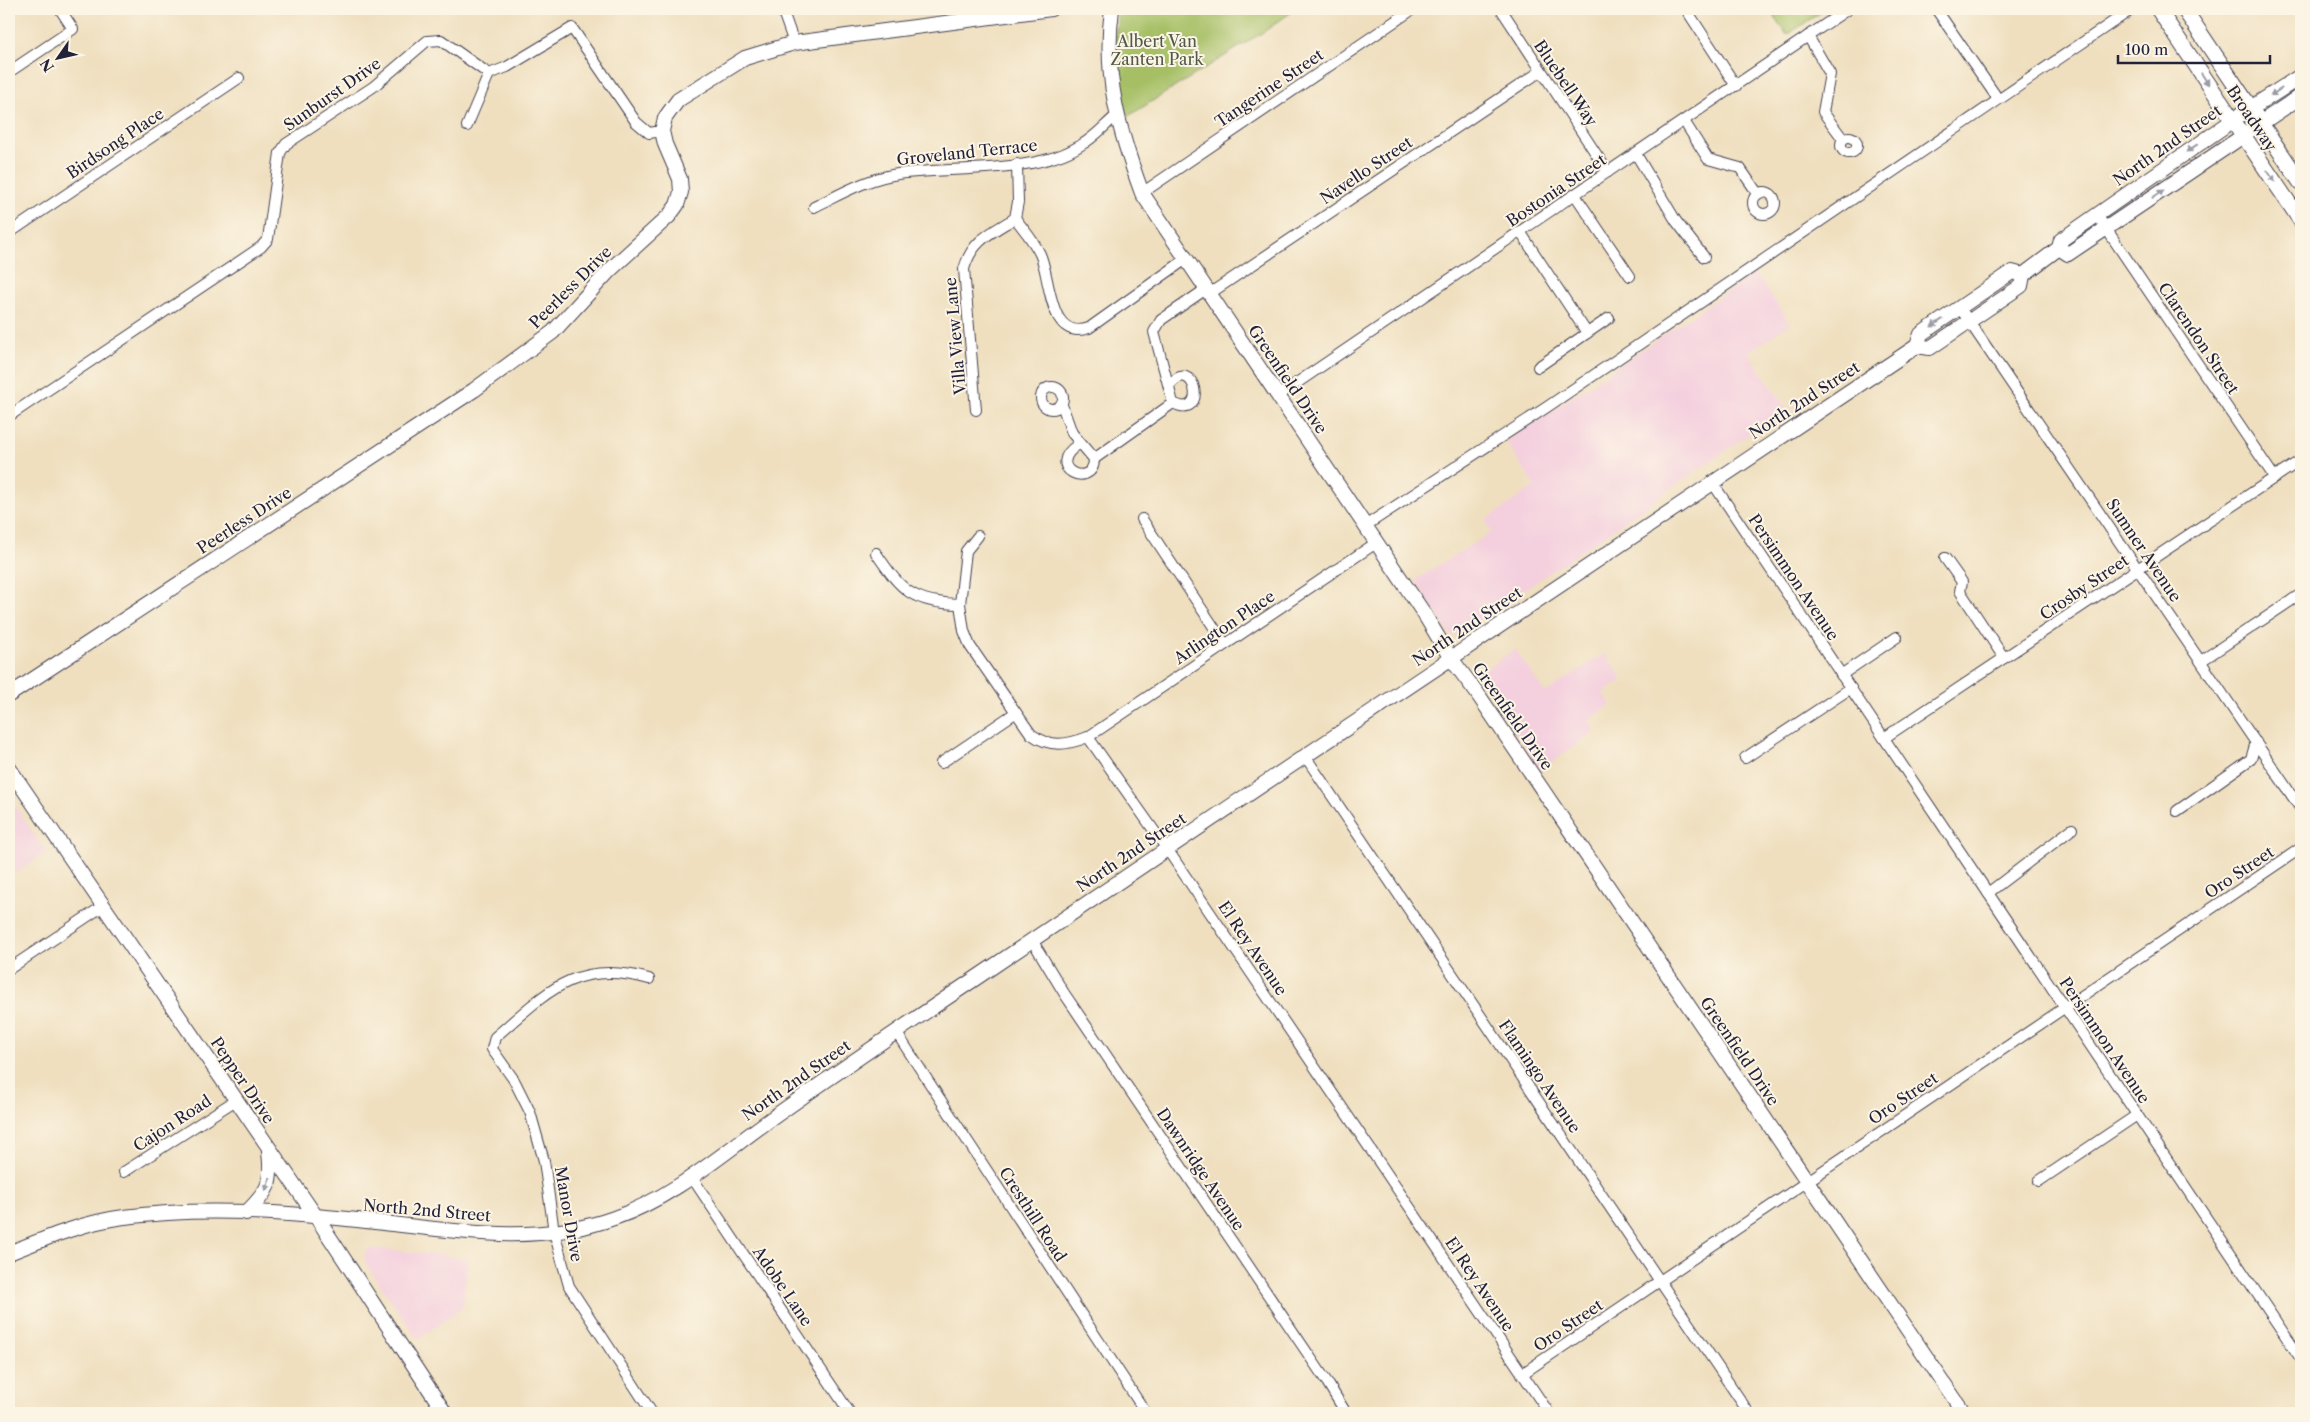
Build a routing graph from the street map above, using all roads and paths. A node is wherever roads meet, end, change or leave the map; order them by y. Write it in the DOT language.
graph roads {
  1 [pos="60,9"];
  2 [pos="782,9"];
  3 [pos="1051,9"];
  4 [pos="1112,9"];
  5 [pos="1413,9"];
  6 [pos="1501,9"];
  7 [pos="1686,9"];
  8 [pos="1848,9"];
  9 [pos="1936,9"];
  10 [pos="2132,9"];
  11 [pos="2158,9"];
  12 [pos="2184,9"];
  13 [pos="1808,36"];
  14 [pos="794,43"];
  15 [pos="1541,71"];
  16 [pos="9,72"];
  17 [pos="489,74"];
  18 [pos="2301,76"];
  19 [pos="239,78"];
  20 [pos="1736,86"];
  21 [pos="2301,96"];
  22 [pos="1998,99"];
  23 [pos="2250,108"];
  24 [pos="1116,116"];
  25 [pos="2232,120"];
  26 [pos="1684,121"];
  27 [pos="2261,123"];
  28 [pos="467,126"];
  29 [pos="662,131"];
  30 [pos="2243,136"];
  31 [pos="1843,139"];
  32 [pos="1636,154"];
  33 [pos="1017,164"];
  34 [pos="1608,172"];
  35 [pos="2151,176"];
  36 [pos="2301,183"];
  37 [pos="1142,193"];
  38 [pos="1758,194"];
  39 [pos="1575,195"];
  40 [pos="814,207"];
  41 [pos="2097,215"];
  42 [pos="1016,218"];
  43 [pos="2301,222"];
  44 [pos="2107,228"];
  45 [pos="9,233"];
  46 [pos="1521,233"];
  47 [pos="2059,248"];
  48 [pos="1704,256"];
  49 [pos="1186,260"];
  50 [pos="2023,275"];
  51 [pos="1630,276"];
  52 [pos="2004,278"];
  53 [pos="1208,292"];
  54 [pos="1960,308"];
  55 [pos="1609,318"];
  56 [pos="1970,321"];
  57 [pos="1587,333"];
  58 [pos="1917,346"];
  59 [pos="1538,367"];
  60 [pos="1169,386"];
  61 [pos="1279,395"];
  62 [pos="1173,403"];
  63 [pos="1062,405"];
  64 [pos="976,410"];
  65 [pos="9,416"];
  66 [pos="1079,444"];
  67 [pos="1094,458"];
  68 [pos="2301,460"];
  69 [pos="2276,478"];
  70 [pos="1712,482"];
  71 [pos="1142,519"];
  72 [pos="1365,526"];
  73 [pos="978,536"];
  74 [pos="1376,543"];
  75 [pos="876,553"];
  76 [pos="1945,558"];
  77 [pos="2139,568"];
  78 [pos="2301,594"];
  79 [pos="960,604"];
  80 [pos="1897,636"];
  81 [pos="1226,644"];
  82 [pos="1450,657"];
  83 [pos="2004,658"];
  84 [pos="2201,661"];
  85 [pos="1842,675"];
  86 [pos="1851,688"];
  87 [pos="9,695"];
  88 [pos="1015,713"];
  89 [pos="1088,737"];
  90 [pos="1884,738"];
  91 [pos="2256,742"];
  92 [pos="1305,756"];
  93 [pos="1745,758"];
  94 [pos="941,763"];
  95 [pos="9,768"];
  96 [pos="2301,809"];
  97 [pos="2177,811"];
  98 [pos="2072,829"];
  99 [pos="2301,848"];
  100 [pos="1167,849"];
  101 [pos="1988,893"];
  102 [pos="103,906"];
  103 [pos="1032,940"];
  104 [pos="9,969"];
  105 [pos="649,979"];
  106 [pos="2065,1007"];
  107 [pos="896,1032"];
  108 [pos="236,1100"];
  109 [pos="2137,1115"];
  110 [pos="269,1148"];
  111 [pos="124,1172"];
  112 [pos="691,1176"];
  113 [pos="1807,1182"];
  114 [pos="2038,1182"];
  115 [pos="246,1213"];
  116 [pos="316,1218"];
  117 [pos="554,1232"];
  118 [pos="9,1252"];
  119 [pos="1660,1281"];
  120 [pos="2301,1359"];
  121 [pos="1522,1374"];
  122 [pos="445,1413"];
  123 [pos="652,1413"];
  124 [pos="850,1413"];
  125 [pos="1146,1413"];
  126 [pos="1346,1413"];
  127 [pos="1549,1413"];
  128 [pos="1748,1413"];
  129 [pos="1964,1413"];
  1 -- 16 [label="street"];
  2 -- 14 [label="street"];
  3 -- 14 [label="main road"];
  4 -- 24 [label="main road, Greenfield Drive"];
  5 -- 37 [label="street, Tangerine Street"];
  6 -- 15 [label="street, Bluebell Way"];
  7 -- 20 [label="street"];
  8 -- 13 [label="street, Bostonia Street"];
  9 -- 22 [label="street"];
  10 -- 22 [label="street"];
  11 -- 25 [label="main road, Broadway, one-way"];
  12 -- 23 [label="main road, Broadway"];
  13 -- 20 [label="street, Bostonia Street"];
  13 -- 31 [label="street"];
  14 -- 29 [label="main road"];
  15 -- 34 [label="street, Bluebell Way"];
  15 -- 53 [label="street, Navello Street"];
  17 -- 28 [label="street"];
  17 -- 29 [label="street"];
  17 -- 65 [label="street, Sunburst Drive"];
  18 -- 23 [label="main road, North 2nd Street, one-way"];
  19 -- 45 [label="street, Birdsong Place"];
  20 -- 26 [label="street, Bostonia Street"];
  21 -- 27 [label="main road"];
  22 -- 72 [label="street"];
  23 -- 25 [label="main road, North 2nd Street"];
  23 -- 27 [label="main road, Broadway"];
  24 -- 33 [label="street, Groveland Terrace"];
  24 -- 37 [label="main road, Greenfield Drive"];
  25 -- 30 [label="main road, Broadway"];
  25 -- 35 [label="main road, North 2nd Street, one-way"];
  26 -- 32 [label="street, Bostonia Street"];
  26 -- 38 [label="street"];
  27 -- 30 [label="main road"];
  27 -- 36 [label="main road, Broadway"];
  29 -- 87 [label="main road, Peerless Drive"];
  30 -- 43 [label="main road, Broadway, one-way"];
  44 -- 30 [label="main road, one-way"];
  32 -- 34 [label="street, Bostonia Street"];
  32 -- 48 [label="street"];
  33 -- 40 [label="street, Groveland Terrace"];
  33 -- 42 [label="street"];
  34 -- 39 [label="street, Bostonia Street"];
  35 -- 41 [label="main road, North 2nd Street"];
  35 -- 44 [label="main road"];
  37 -- 49 [label="main road, Greenfield Drive"];
  39 -- 46 [label="street, Bostonia Street"];
  39 -- 51 [label="street"];
  41 -- 44 [label="street, Clarendon Street"];
  41 -- 47 [label="main road, North 2nd Street"];
  42 -- 49 [label="street"];
  42 -- 64 [label="street, Villa View Lane"];
  44 -- 47 [label="main road"];
  44 -- 69 [label="street, Clarendon Street"];
  46 -- 57 [label="street"];
  46 -- 61 [label="street, Bostonia Street"];
  47 -- 50 [label="main road, North 2nd Street"];
  49 -- 53 [label="main road, Greenfield Drive"];
  50 -- 52 [label="main road, North 2nd Street"];
  50 -- 56 [label="main road, North 2nd Street"];
  52 -- 54 [label="main road, North 2nd Street"];
  52 -- 56 [label="main road"];
  53 -- 60 [label="street, Navello Street"];
  53 -- 61 [label="main road, Greenfield Drive"];
  54 -- 56 [label="street, Sumner Avenue"];
  54 -- 58 [label="main road, North 2nd Street, one-way"];
  55 -- 57 [label="street"];
  56 -- 58 [label="main road, North 2nd Street"];
  56 -- 77 [label="street, Sumner Avenue"];
  57 -- 59 [label="street"];
  58 -- 70 [label="main road, North 2nd Street"];
  60 -- 62 [label="street"];
  60 -- 62 [label="street"];
  61 -- 72 [label="main road, Greenfield Drive"];
  62 -- 67 [label="street"];
  63 -- 66 [label="street"];
  66 -- 67 [label="street"];
  66 -- 67 [label="street"];
  68 -- 69 [label="street, Crosby Street"];
  69 -- 77 [label="street, Crosby Street"];
  70 -- 82 [label="main road, North 2nd Street"];
  70 -- 85 [label="street, Persimmon Avenue"];
  71 -- 81 [label="street"];
  72 -- 74 [label="main road, Greenfield Drive"];
  73 -- 79 [label="street"];
  74 -- 81 [label="street, Arlington Place"];
  74 -- 82 [label="main road, Greenfield Drive"];
  75 -- 79 [label="street"];
  76 -- 83 [label="street"];
  77 -- 83 [label="street, Crosby Street"];
  77 -- 84 [label="street, Sumner Avenue"];
  78 -- 84 [label="street"];
  79 -- 88 [label="street"];
  80 -- 85 [label="street"];
  81 -- 89 [label="street, Arlington Place"];
  82 -- 92 [label="main road, North 2nd Street"];
  82 -- 113 [label="main road, Greenfield Drive"];
  83 -- 90 [label="street, Crosby Street"];
  84 -- 91 [label="street, Sumner Avenue"];
  85 -- 86 [label="street, Persimmon Avenue"];
  86 -- 90 [label="street, Persimmon Avenue"];
  86 -- 93 [label="street"];
  88 -- 89 [label="street"];
  88 -- 94 [label="street"];
  89 -- 100 [label="street, El Rey Avenue"];
  90 -- 101 [label="street, Persimmon Avenue"];
  91 -- 96 [label="street, Sumner Avenue"];
  91 -- 97 [label="street"];
  92 -- 100 [label="main road, North 2nd Street"];
  92 -- 119 [label="street, Flamingo Avenue"];
  95 -- 102 [label="main road, Pepper Drive"];
  98 -- 101 [label="street"];
  99 -- 106 [label="street, Oro Street"];
  100 -- 103 [label="main road, North 2nd Street"];
  100 -- 121 [label="street, El Rey Avenue"];
  101 -- 106 [label="street, Persimmon Avenue"];
  102 -- 104 [label="street"];
  102 -- 108 [label="main road, Pepper Drive"];
  103 -- 107 [label="main road, North 2nd Street"];
  103 -- 126 [label="street, Dawnridge Avenue"];
  105 -- 117 [label="street, Manor Drive"];
  106 -- 109 [label="street, Persimmon Avenue"];
  106 -- 113 [label="street, Oro Street"];
  107 -- 112 [label="main road, North 2nd Street"];
  107 -- 125 [label="street, Cresthill Road"];
  108 -- 110 [label="main road, Pepper Drive"];
  108 -- 111 [label="street, Cajon Road"];
  109 -- 114 [label="street"];
  109 -- 120 [label="street, Persimmon Avenue"];
  110 -- 115 [label="main road, one-way"];
  110 -- 116 [label="main road, Pepper Drive"];
  112 -- 117 [label="main road, North 2nd Street"];
  112 -- 124 [label="street, Adobe Lane"];
  113 -- 119 [label="street, Oro Street"];
  113 -- 129 [label="main road, Greenfield Drive"];
  115 -- 116 [label="main road, North 2nd Street"];
  115 -- 118 [label="main road, North 2nd Street"];
  116 -- 117 [label="main road, North 2nd Street"];
  116 -- 122 [label="main road, Pepper Drive"];
  117 -- 123 [label="street, Manor Drive"];
  119 -- 121 [label="street, Oro Street"];
  119 -- 128 [label="street, Flamingo Avenue"];
  121 -- 127 [label="street, El Rey Avenue"];
}
